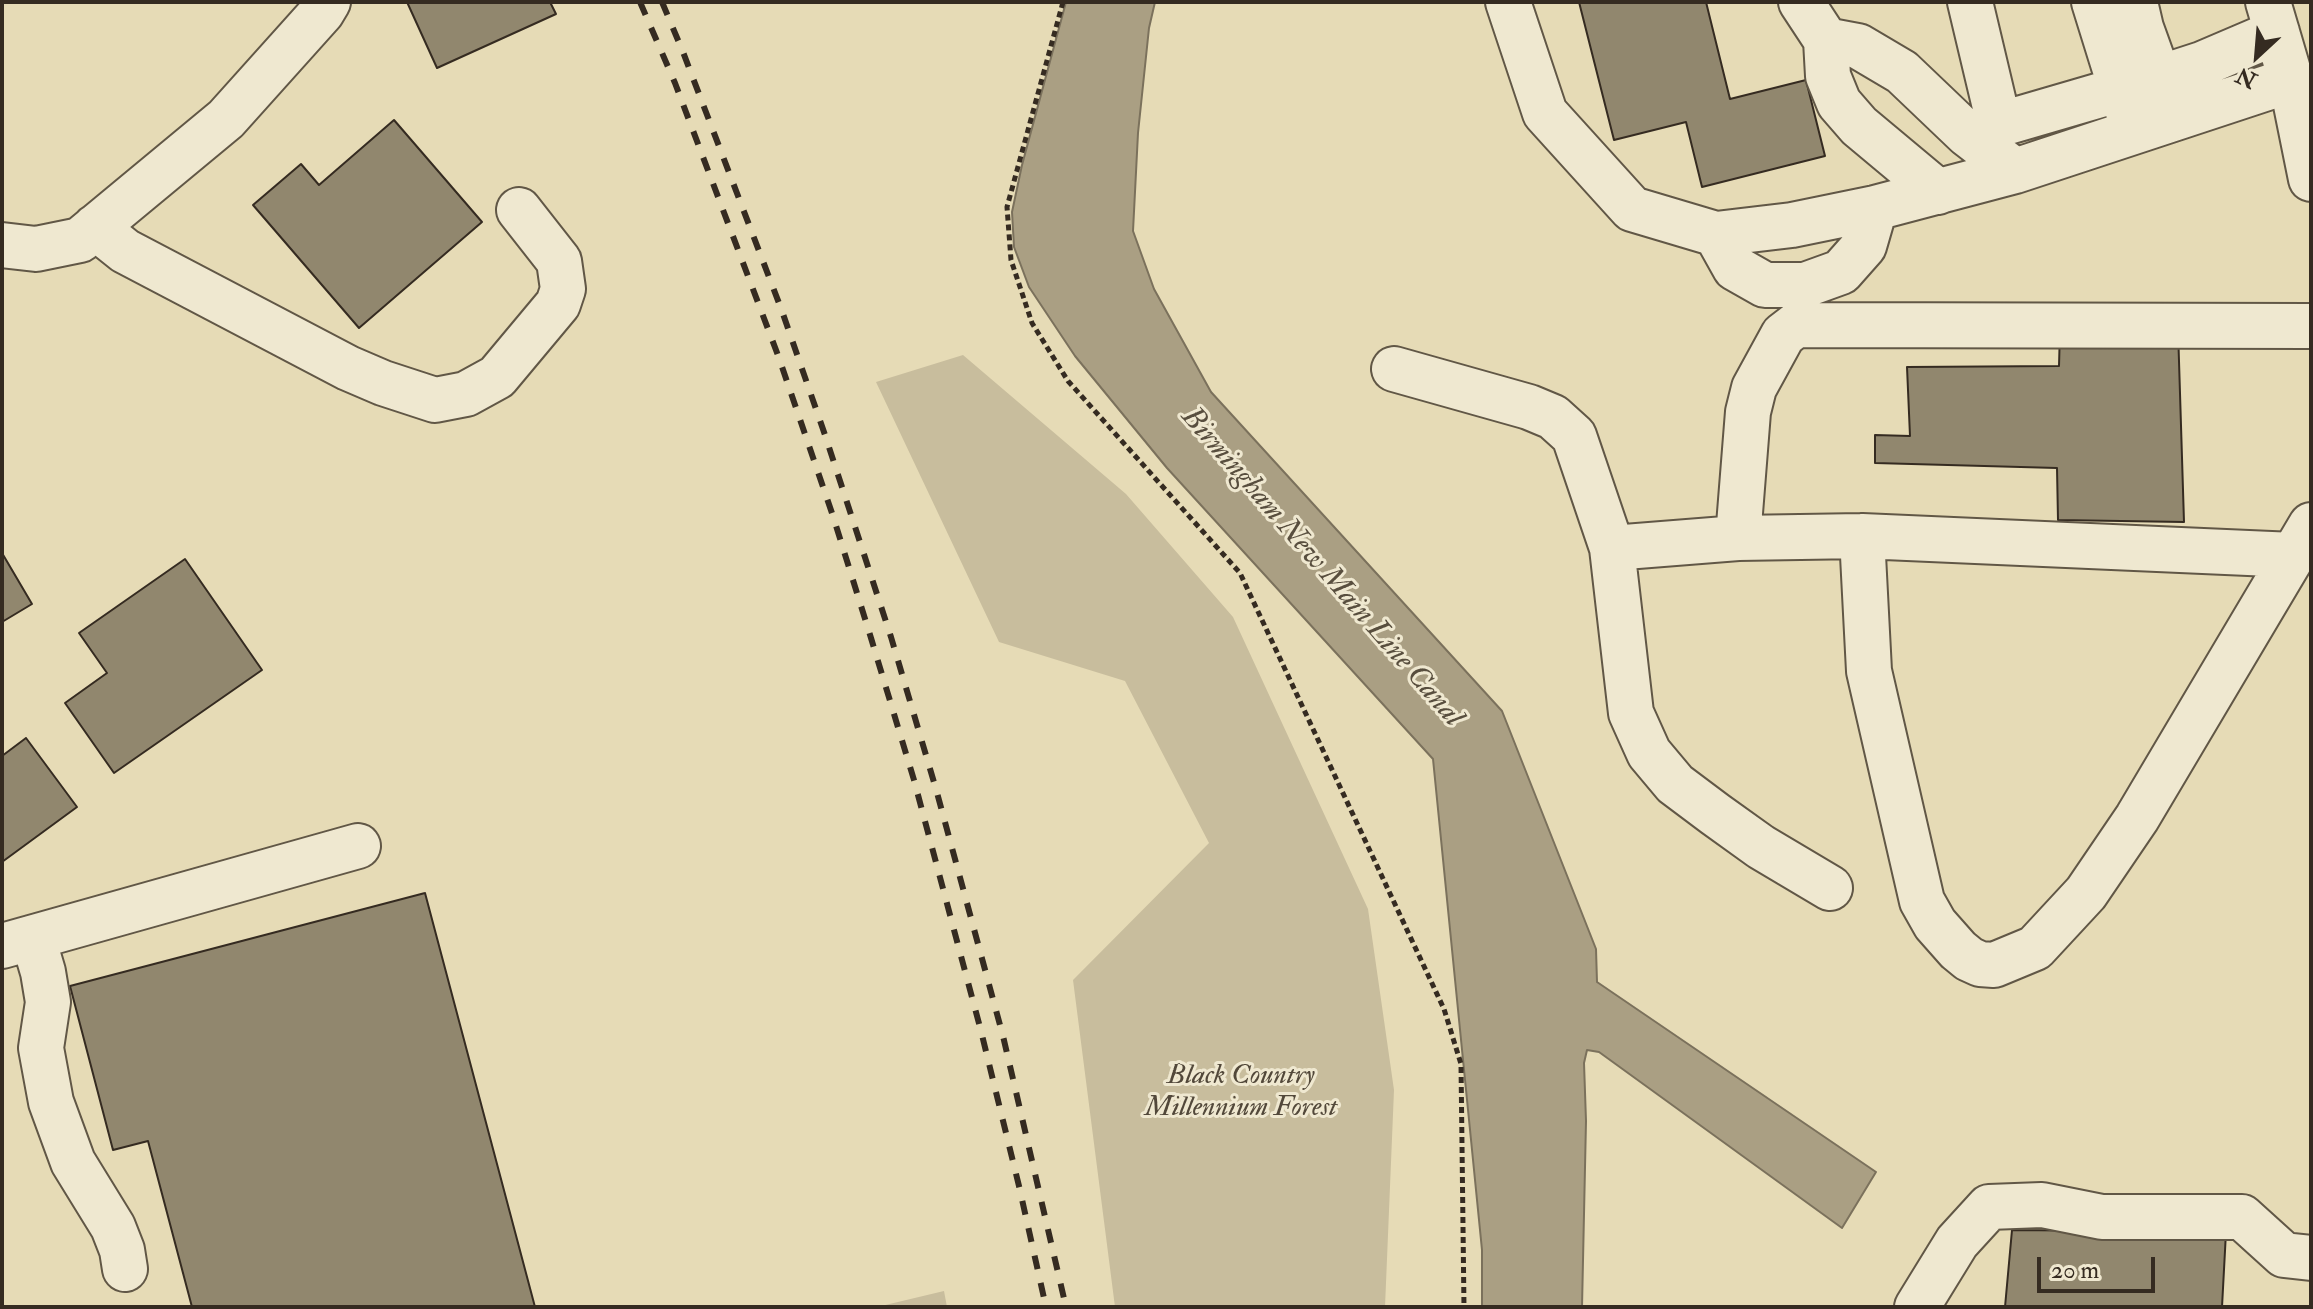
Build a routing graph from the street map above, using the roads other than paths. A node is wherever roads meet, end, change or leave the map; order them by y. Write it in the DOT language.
graph roads {
  1 [pos="328,2"];
  2 [pos="1508,2"];
  3 [pos="1801,2"];
  4 [pos="1970,2"];
  5 [pos="2094,2"];
  6 [pos="2135,2"];
  7 [pos="2273,17"];
  8 [pos="1826,40"];
  9 [pos="2291,80"];
  10 [pos="2140,84"];
  11 [pos="1983,129"];
  12 [pos="2134,131"];
  13 [pos="2015,171"];
  14 [pos="2311,179"];
  15 [pos="1938,192"];
  16 [pos="1875,208"];
  17 [pos="519,210"];
  18 [pos="95,227"];
  19 [pos="1716,234"];
  20 [pos="2,245"];
  21 [pos="2311,326"];
  22 [pos="1394,369"];
  23 [pos="1862,536"];
  24 [pos="1738,538"];
  25 [pos="2302,540"];
  26 [pos="1612,548"];
  27 [pos="358,846"];
  28 [pos="1830,888"];
  29 [pos="18,942"];
  30 [pos="2311,1258"];
  31 [pos="125,1269"];
  32 [pos="1917,1307"];
  1 -- 18 [label="street"];
  2 -- 19 [label="street"];
  3 -- 8 [label="street"];
  4 -- 11 [label="street"];
  5 -- 10 [label="street"];
  6 -- 10 [label="street"];
  7 -- 9 [label="street"];
  7 -- 10 [label="street"];
  8 -- 11 [label="street"];
  8 -- 15 [label="street"];
  9 -- 12 [label="street"];
  9 -- 14 [label="street"];
  10 -- 11 [label="street"];
  10 -- 12 [label="street"];
  11 -- 13 [label="street"];
  12 -- 13 [label="street"];
  13 -- 15 [label="street"];
  15 -- 16 [label="street"];
  16 -- 19 [label="street"];
  16 -- 19 [label="street"];
  17 -- 18 [label="street"];
  18 -- 20 [label="street"];
  21 -- 24 [label="street"];
  22 -- 26 [label="street"];
  23 -- 24 [label="street"];
  23 -- 25 [label="street"];
  23 -- 25 [label="street"];
  24 -- 26 [label="street"];
  26 -- 28 [label="street"];
  27 -- 29 [label="street"];
  29 -- 31 [label="street"];
  30 -- 32 [label="street"];
}
